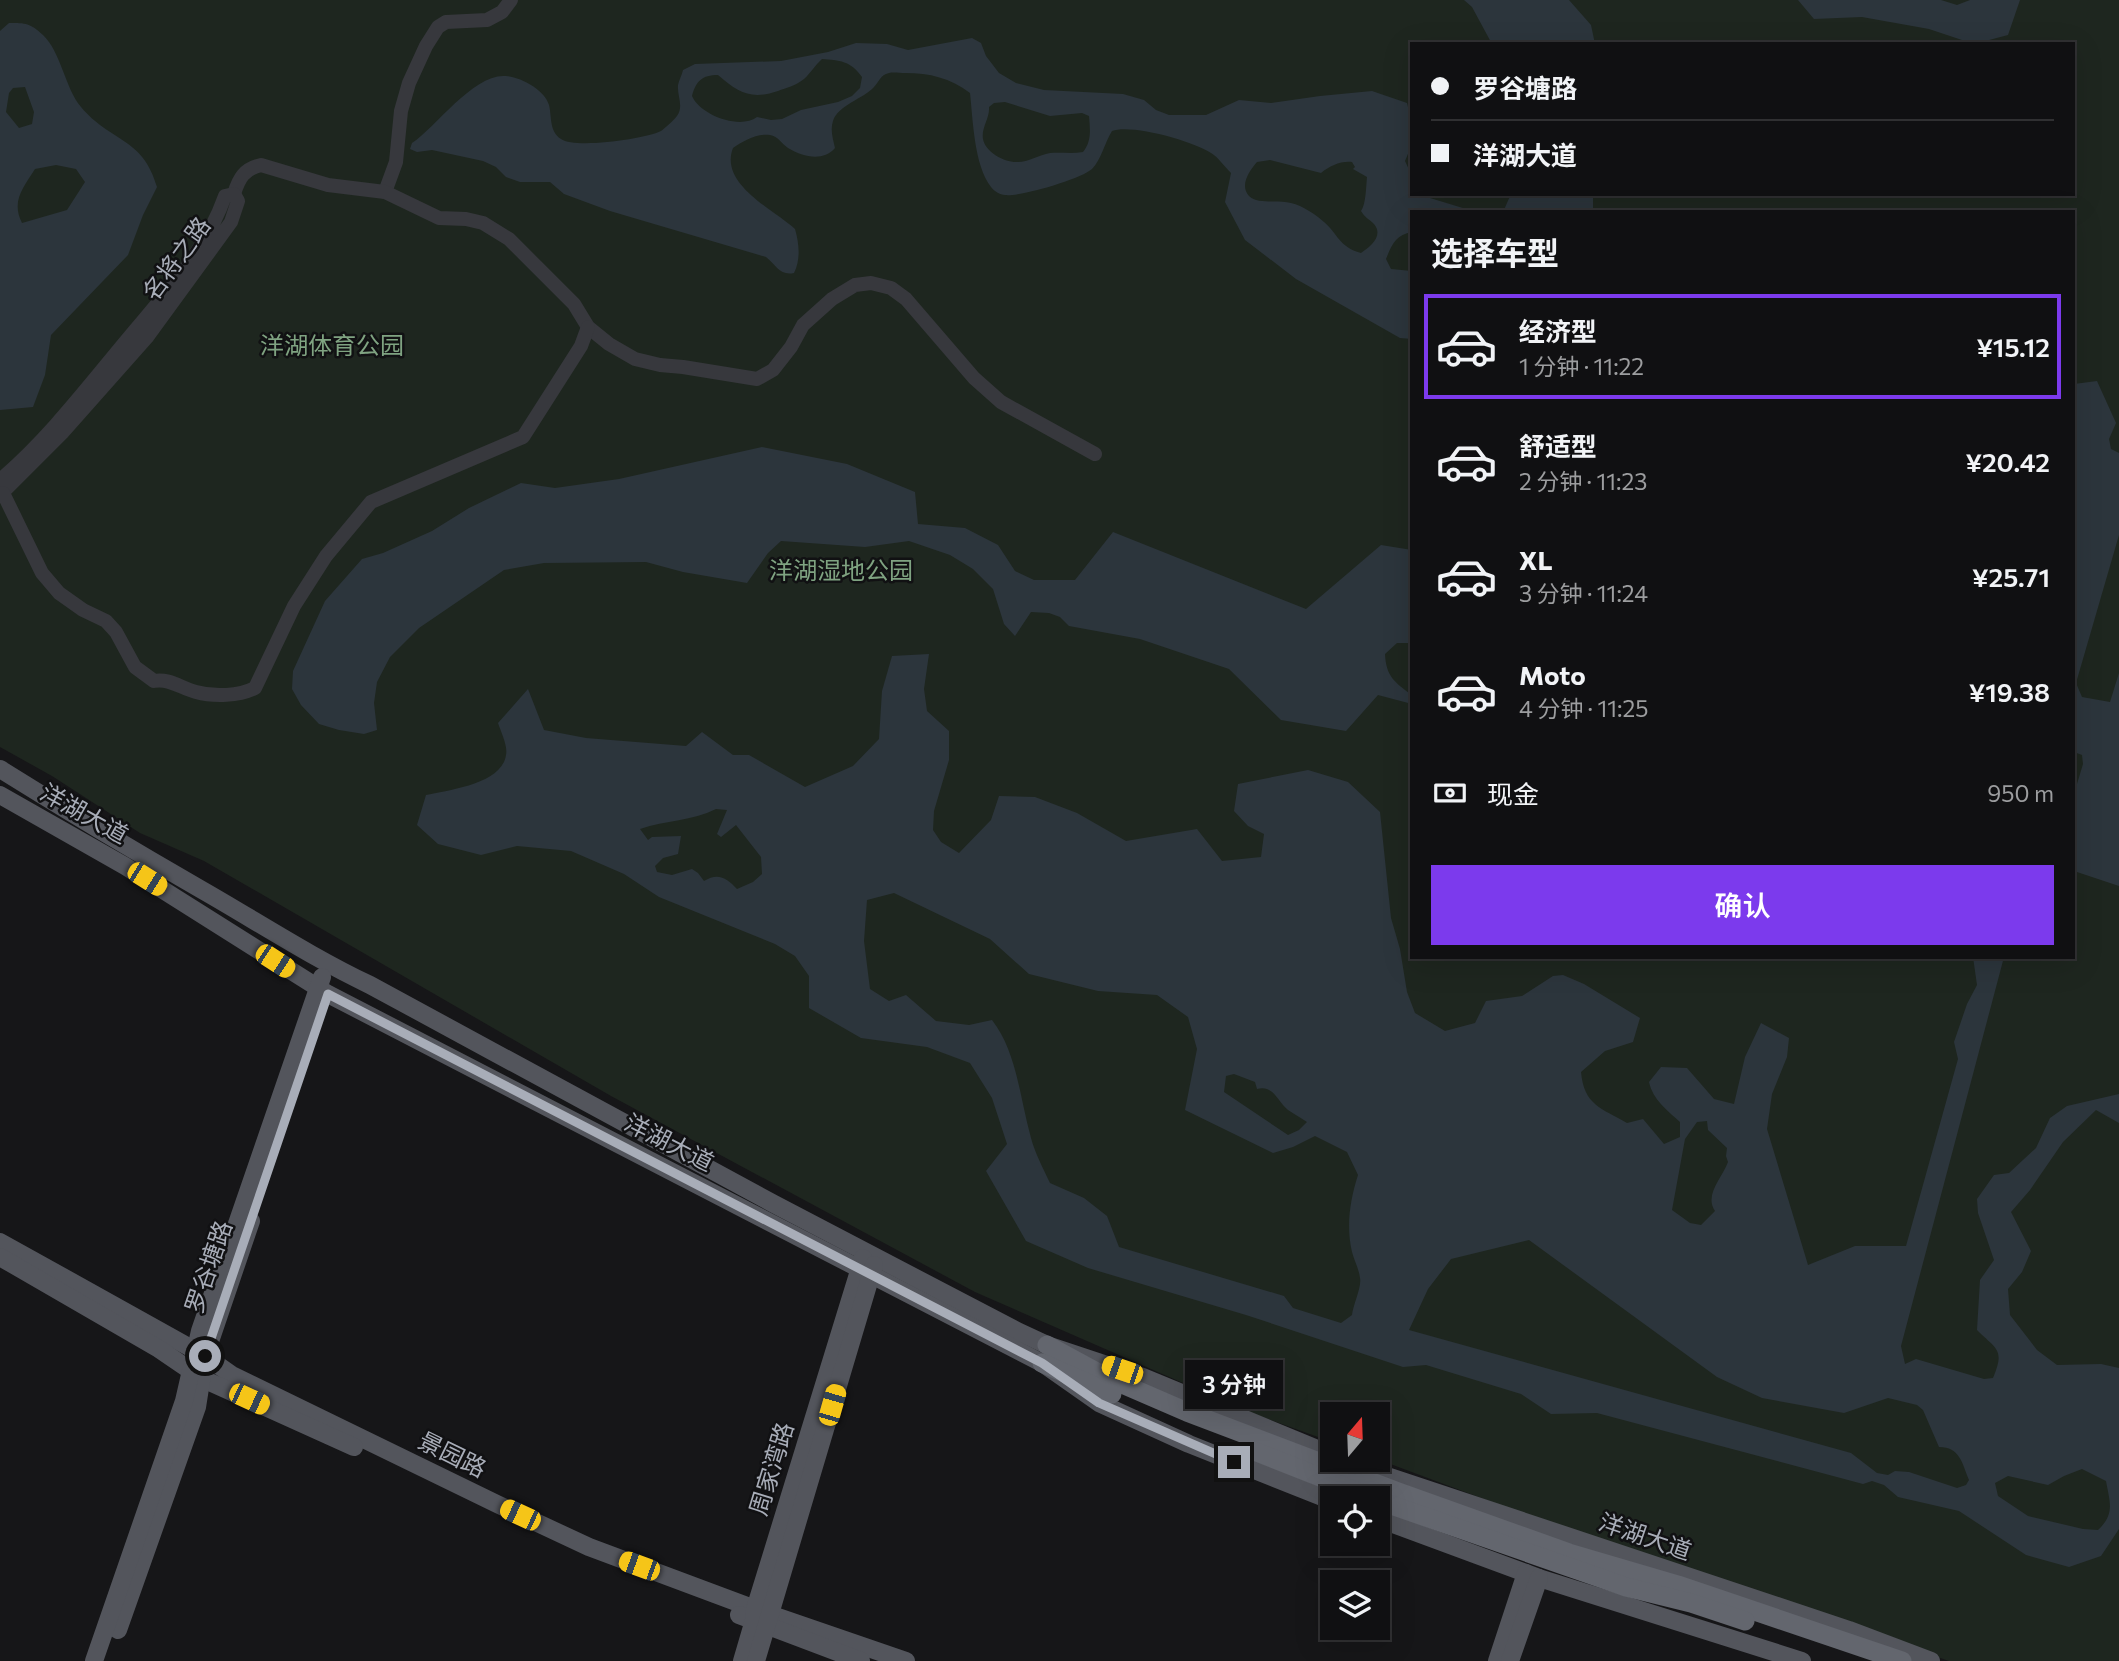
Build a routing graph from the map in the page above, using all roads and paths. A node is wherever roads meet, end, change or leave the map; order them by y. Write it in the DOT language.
graph roads {
  1 [pos="511,0"];
  2 [pos="385,192"];
  3 [pos="588,327"];
  4 [pos="1095,454"];
  5 [pos="1,489"];
  6 [pos="0,769"];
  7 [pos="0,795"];
  8 [pos="332,967"];
  9 [pos="323,991"];
  10 [pos="0,1242"];
  11 [pos="0,1257"];
  12 [pos="868,1263"];
  13 [pos="200,1354"];
  14 [pos="1044,1354"];
  15 [pos="197,1374"];
  16 [pos="1186,1418"];
  17 [pos="1320,1450"];
  18 [pos="1376,1472"];
  19 [pos="1345,1486"];
  20 [pos="1320,1496"];
  21 [pos="1390,1504"];
  22 [pos="1390,1523"];
  23 [pos="1533,1575"];
  24 [pos="762,1617"];
  25 [pos="94,1661"];
  26 [pos="106,1661"];
  27 [pos="742,1661"];
  28 [pos="756,1661"];
  29 [pos="861,1661"];
  30 [pos="906,1661"];
  31 [pos="1497,1661"];
  32 [pos="1510,1661"];
  33 [pos="1802,1661"];
  34 [pos="1860,1661"];
  35 [pos="1902,1661"];
  36 [pos="1931,1661"];
  1 -- 2 [label="street"];
  2 -- 3 [label="street"];
  2 -- 5 [label="street, 名将之路"];
  3 -- 4 [label="street"];
  3 -- 5 [label="street"];
  6 -- 8 [label="main road, 洋湖大道"];
  7 -- 9 [label="main road, 洋湖大道"];
  8 -- 9 [label="main road, 罗谷塘路"];
  8 -- 12 [label="main road, 洋湖大道"];
  9 -- 12 [label="main road, 洋湖大道"];
  9 -- 13 [label="main road, 罗谷塘路"];
  10 -- 13 [label="main road, 景园路"];
  11 -- 15 [label="main road, 景园路"];
  12 -- 14 [label="main road, 洋湖大道"];
  12 -- 24 [label="main road, 周家湾路"];
  13 -- 15 [label="main road, 罗谷塘路"];
  13 -- 24 [label="main road, 景园路"];
  14 -- 16 [label="highway"];
  14 -- 17 [label="main road, 洋湖大道"];
  14 -- 20 [label="main road, 洋湖大道"];
  15 -- 24 [label="main road, 景园路"];
  15 -- 25 [label="main road, 罗谷塘路"];
  15 -- 26 [label="main road, 罗谷塘路"];
  16 -- 19 [label="highway"];
  16 -- 35 [label="highway"];
  18 -- 36 [label="main road, 洋湖大道"];
  21 -- 34 [label="highway"];
  22 -- 23 [label="main road"];
  23 -- 31 [label="main road"];
  23 -- 32 [label="main road"];
  23 -- 33 [label="main road"];
  24 -- 27 [label="main road, 周家湾路"];
  24 -- 28 [label="main road, 周家湾路"];
  24 -- 29 [label="main road, 景园路"];
  24 -- 30 [label="main road, 景园路"];
}
